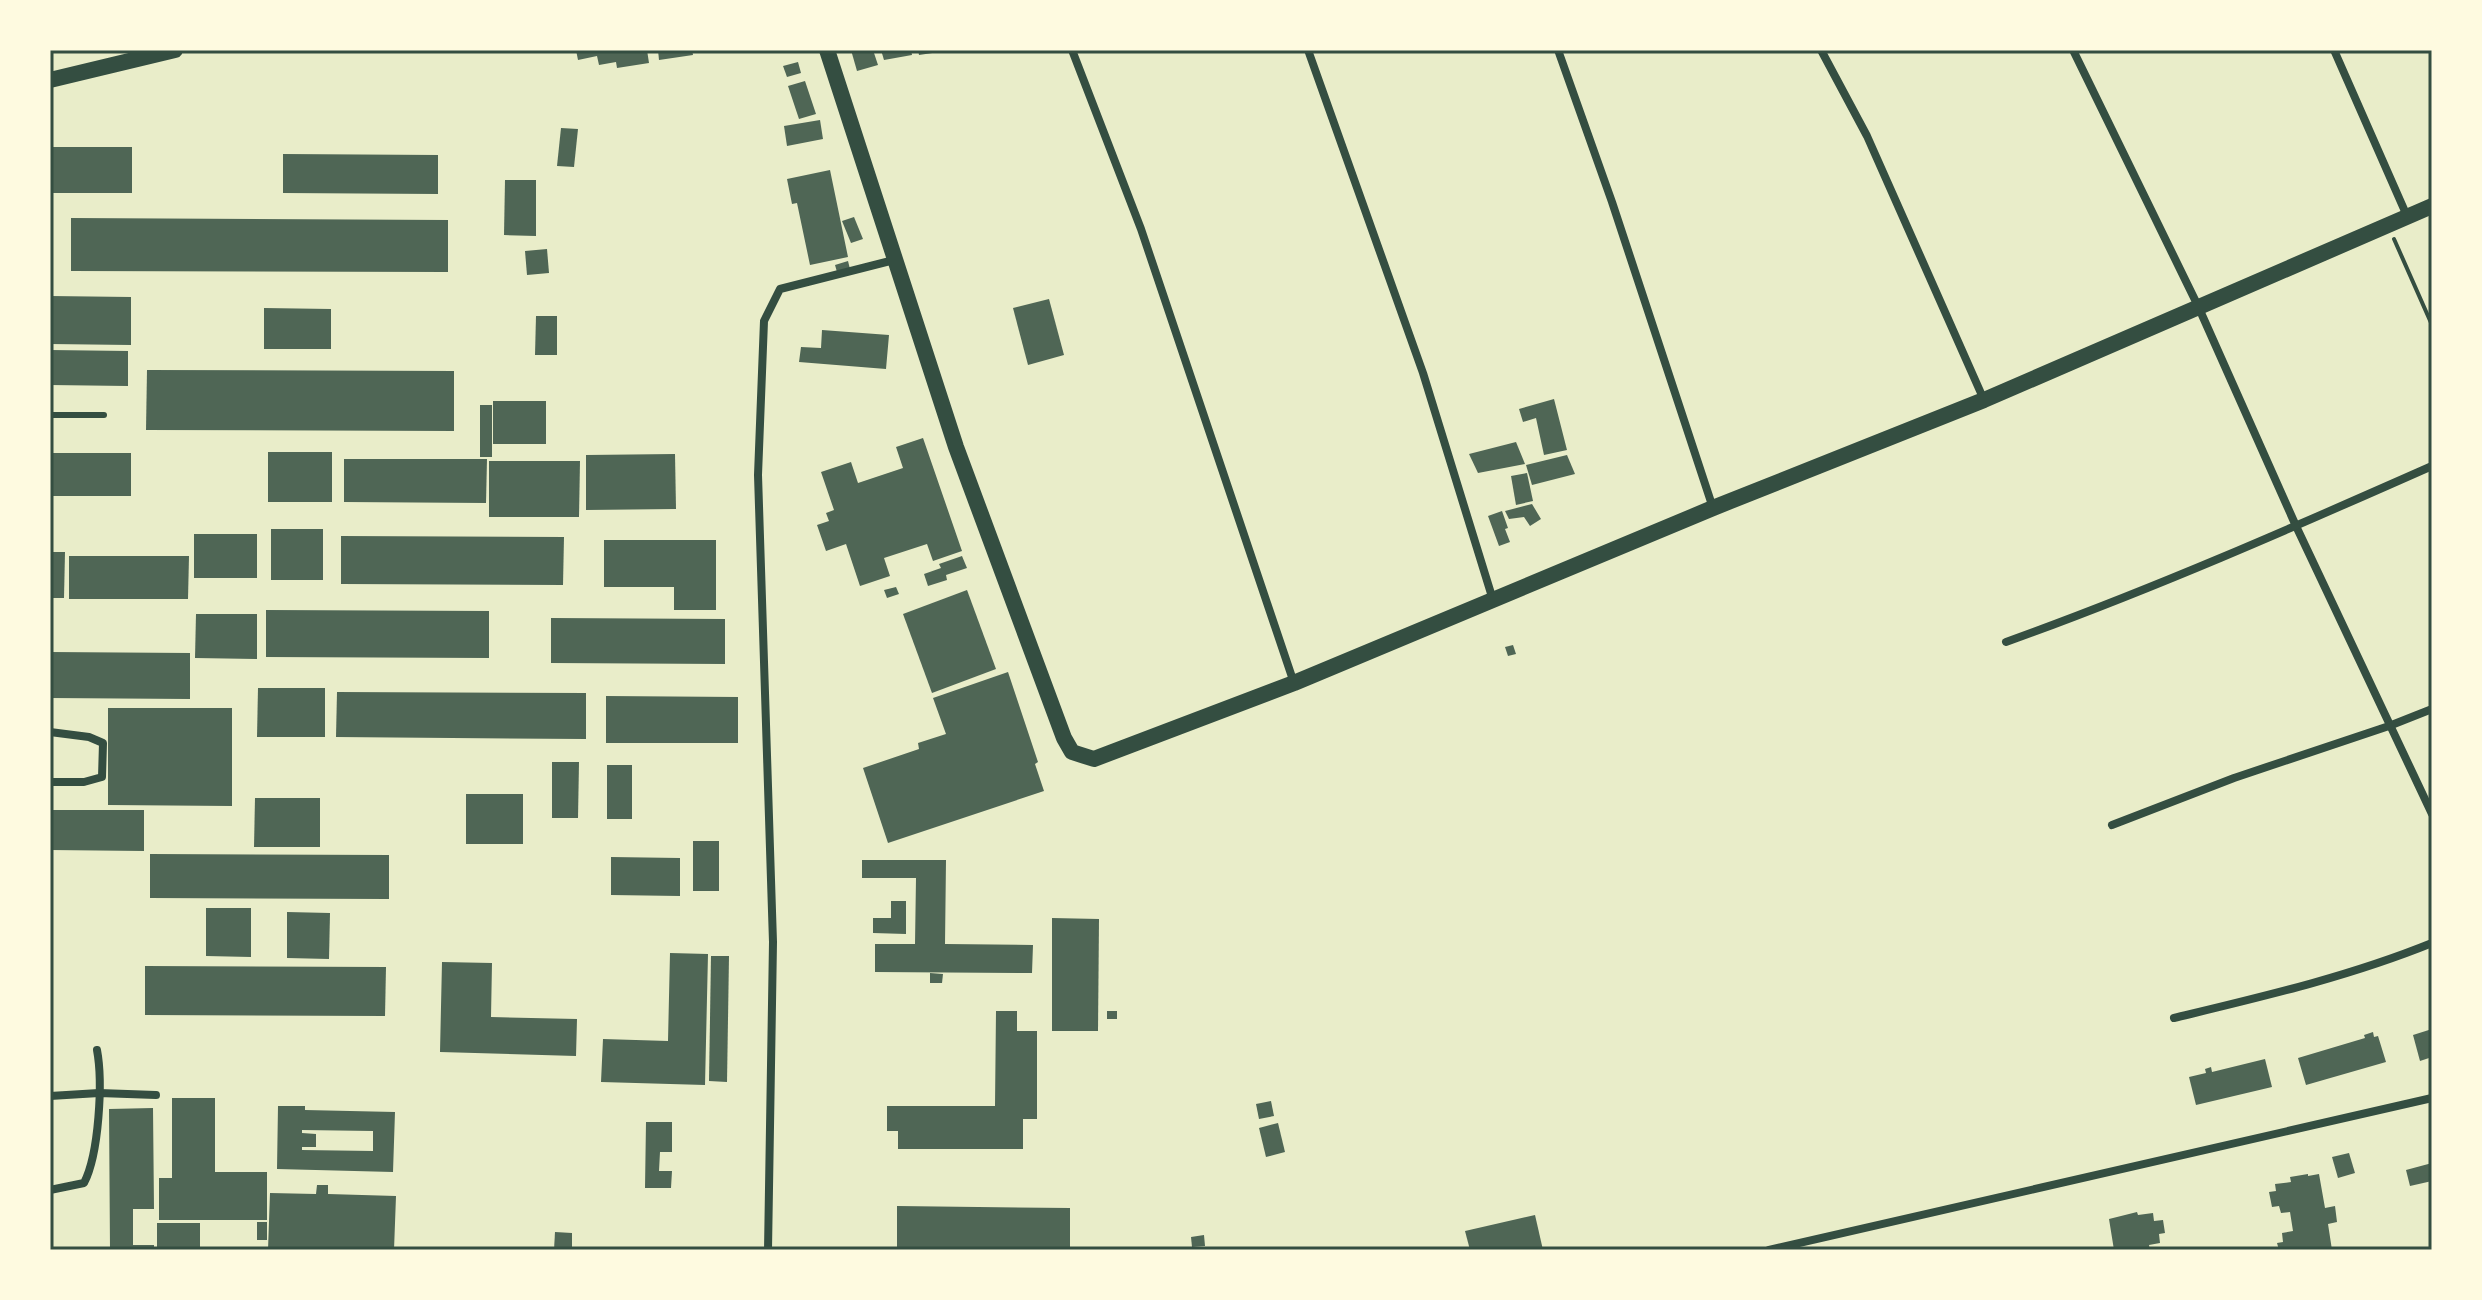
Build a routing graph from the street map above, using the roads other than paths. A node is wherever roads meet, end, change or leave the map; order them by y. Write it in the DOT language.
graph roads {
  1 [pos="175,50"];
  2 [pos="827,50"];
  3 [pos="1072,50"];
  4 [pos="1308,50"];
  5 [pos="1558,50"];
  6 [pos="1821,50"];
  7 [pos="2073,50"];
  8 [pos="2334,50"];
  9 [pos="50,80"];
  10 [pos="2432,206"];
  11 [pos="2408,217"];
  12 [pos="894,260"];
  13 [pos="2198,306"];
  14 [pos="1984,400"];
  15 [pos="50,415"];
  16 [pos="104,415"];
  17 [pos="2432,466"];
  18 [pos="1713,508"];
  19 [pos="2296,526"];
  20 [pos="1493,600"];
  21 [pos="2006,642"];
  22 [pos="1294,683"];
  23 [pos="2432,709"];
  24 [pos="2389,726"];
  25 [pos="50,732"];
  26 [pos="50,782"];
  27 [pos="2432,814"];
  28 [pos="2112,825"];
  29 [pos="2432,943"];
  30 [pos="2174,1018"];
  31 [pos="97,1050"];
  32 [pos="99,1093"];
  33 [pos="156,1095"];
  34 [pos="50,1096"];
  35 [pos="2432,1098"];
  36 [pos="50,1190"];
  37 [pos="768,1250"];
  38 [pos="1769,1250"];
  1 -- 9 [label="main road"];
  2 -- 12 [label="main road"];
  3 -- 22 [label="street"];
  4 -- 20 [label="street"];
  5 -- 18 [label="street"];
  6 -- 14 [label="street"];
  7 -- 13 [label="street"];
  8 -- 11 [label="street"];
  10 -- 11 [label="main road"];
  11 -- 13 [label="main road"];
  12 -- 22 [label="main road"];
  12 -- 37 [label="street"];
  13 -- 14 [label="main road"];
  13 -- 19 [label="street"];
  14 -- 18 [label="main road"];
  15 -- 16 [label="lane"];
  17 -- 19 [label="street"];
  18 -- 20 [label="main road"];
  19 -- 21 [label="street"];
  19 -- 24 [label="street"];
  20 -- 22 [label="main road"];
  23 -- 24 [label="street"];
  24 -- 27 [label="street"];
  24 -- 28 [label="street"];
  25 -- 26 [label="street"];
  29 -- 30 [label="street"];
  31 -- 32 [label="street"];
  32 -- 33 [label="street"];
  32 -- 34 [label="street"];
  32 -- 36 [label="street"];
  35 -- 38 [label="street"];
}
